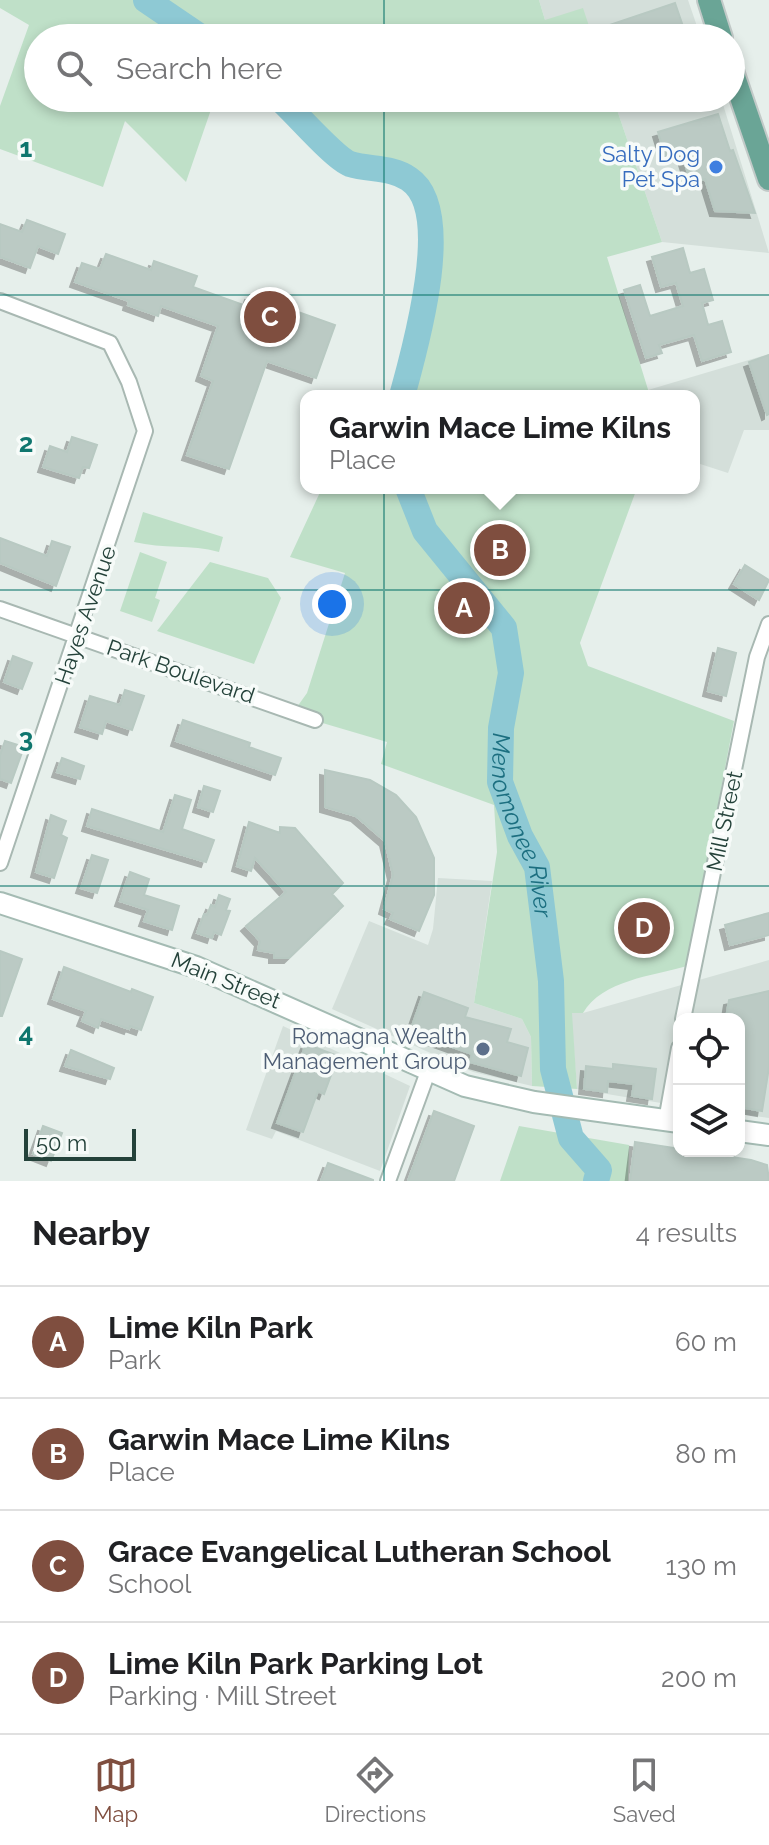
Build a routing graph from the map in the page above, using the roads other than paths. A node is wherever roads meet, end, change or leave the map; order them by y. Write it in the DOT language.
graph roads {
  1 [pos="709,0"];
  2 [pos="717,24"];
  3 [pos="745,104"];
  4 [pos="765,156"];
  5 [pos="769,179"];
  6 [pos="0,301"];
  7 [pos="0,609"];
  8 [pos="769,624"];
  9 [pos="78,636"];
  10 [pos="315,720"];
  11 [pos="0,863"];
  12 [pos="0,903"];
  13 [pos="684,1013"];
  14 [pos="429,1069"];
  15 [pos="673,1121"];
  16 [pos="745,1132"];
  17 [pos="769,1135"];
  18 [pos="388,1181"];
  1 -- 2 [label="main road"];
  3 -- 4 [label="main road"];
  4 -- 5 [label="main road"];
  6 -- 9 [label="street, Hayes Avenue"];
  7 -- 9 [label="street, Park Boulevard"];
  8 -- 13 [label="street, Mill Street"];
  9 -- 10 [label="street, Park Boulevard"];
  9 -- 11 [label="street, Hayes Avenue"];
  12 -- 14 [label="main road, Main Street"];
  14 -- 15 [label="main road, Main Street"];
  14 -- 18 [label="street"];
  16 -- 17 [label="main road"];
}
